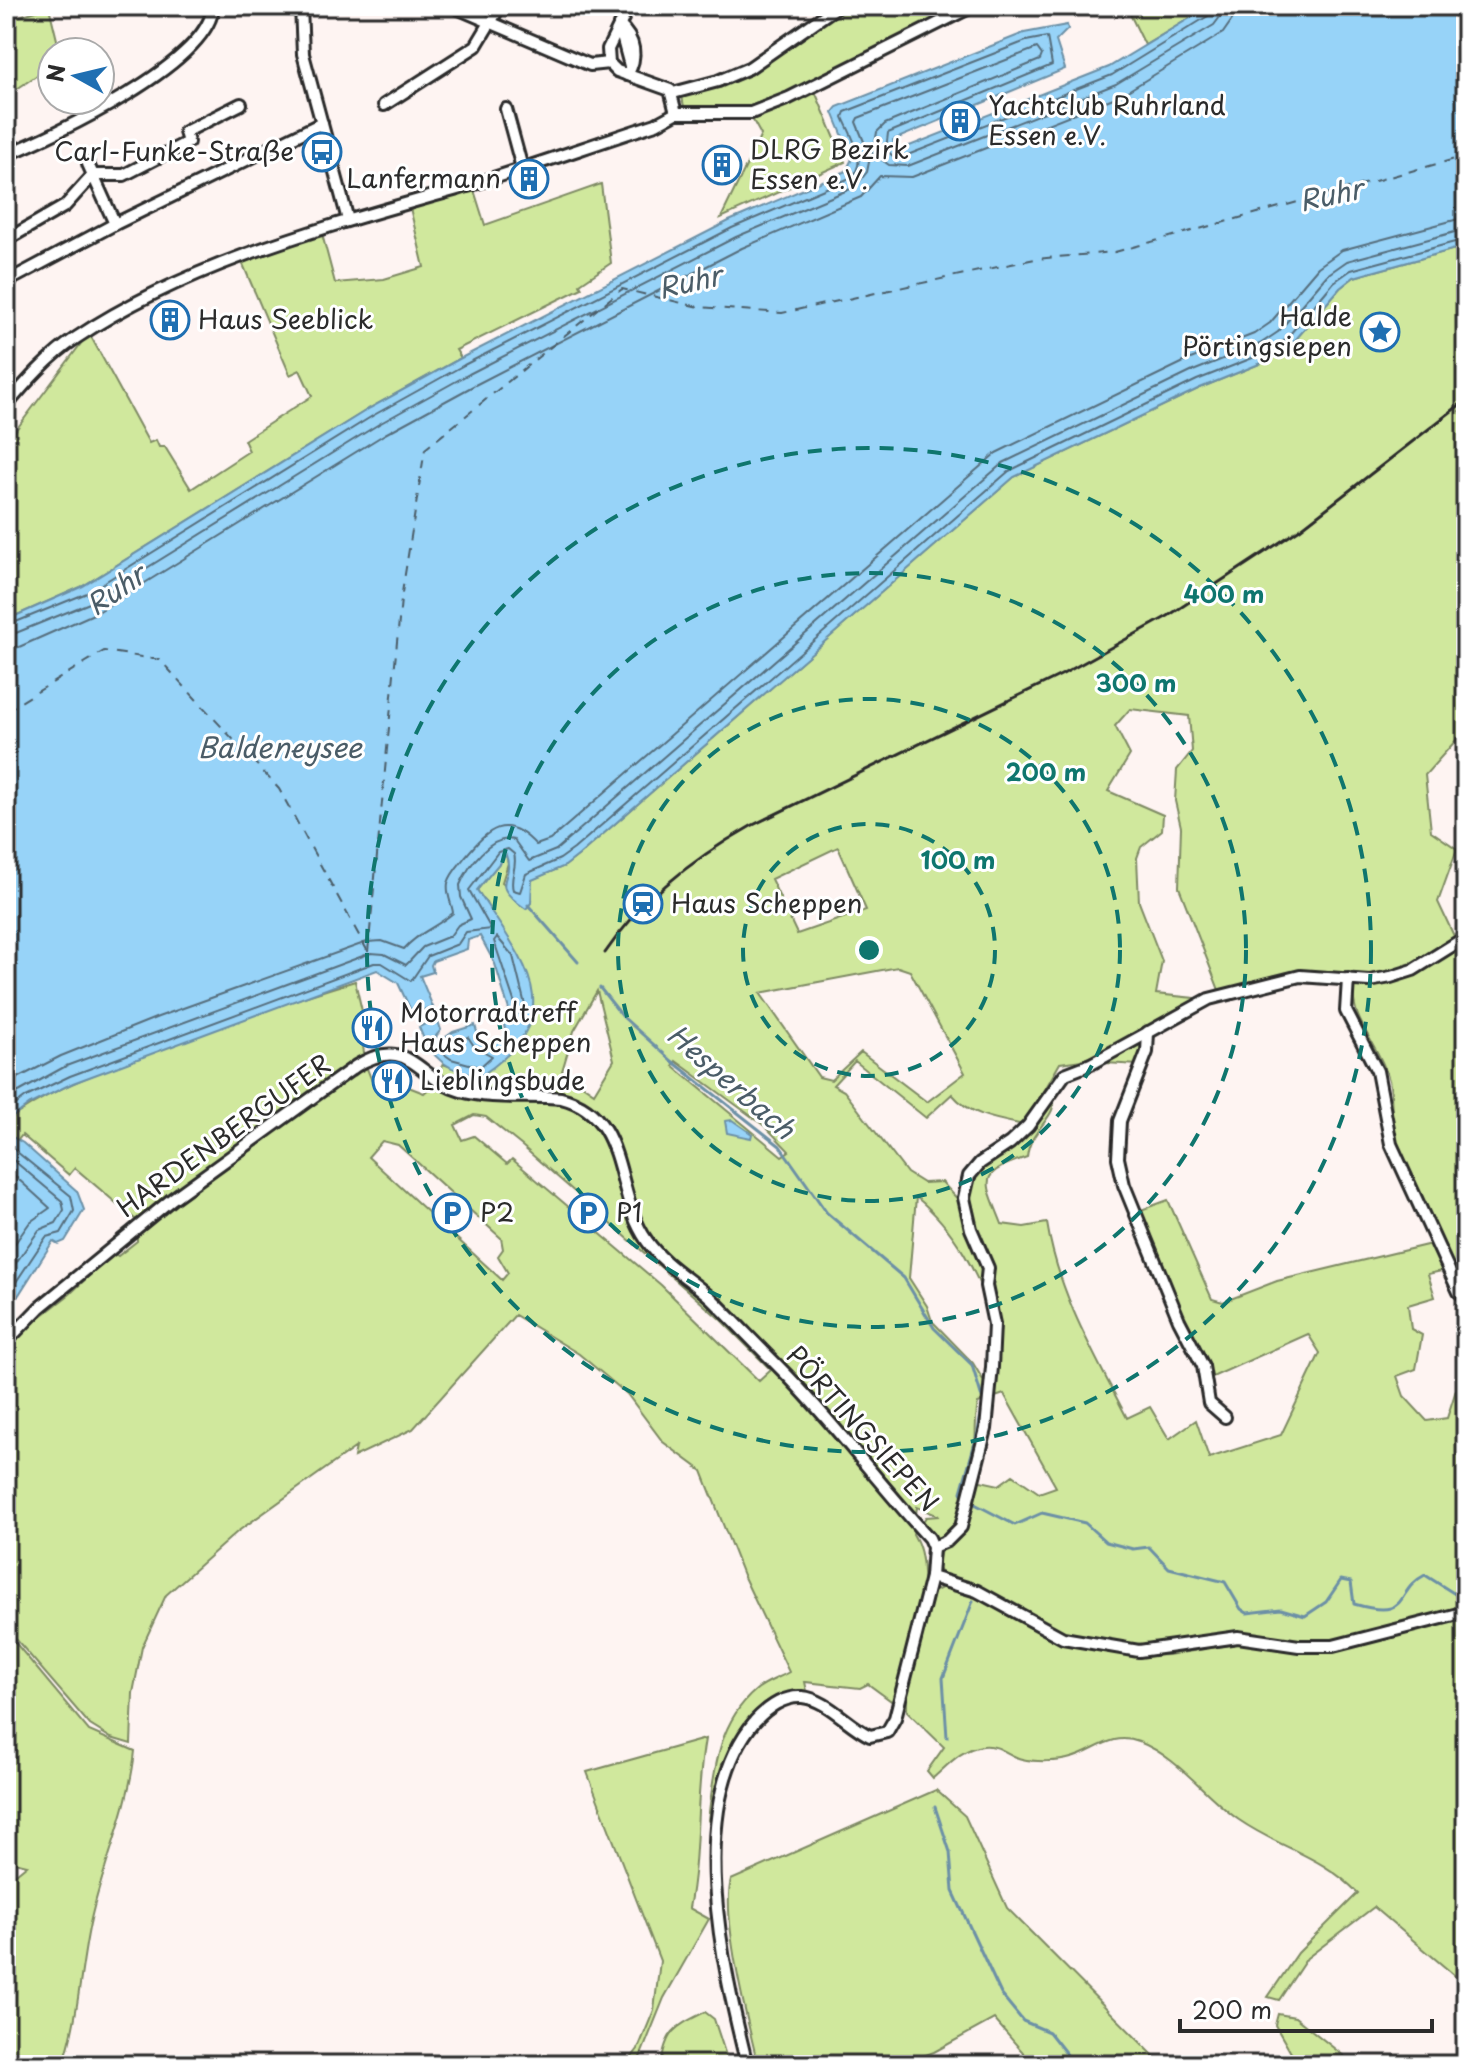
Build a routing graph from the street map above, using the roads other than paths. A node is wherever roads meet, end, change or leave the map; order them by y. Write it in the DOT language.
graph roads {
  1 [pos="213,6"];
  2 [pos="301,6"];
  3 [pos="452,6"];
  4 [pos="500,6"];
  5 [pos="629,6"];
  6 [pos="838,6"];
  7 [pos="973,6"];
  8 [pos="489,24"];
  9 [pos="619,25"];
  10 [pos="608,59"];
  11 [pos="629,72"];
  12 [pos="673,93"];
  13 [pos="241,104"];
  14 [pos="384,105"];
  15 [pos="506,109"];
  16 [pos="676,113"];
  17 [pos="322,123"];
  18 [pos="6,155"];
  19 [pos="522,168"];
  20 [pos="90,169"];
  21 [pos="348,220"];
  22 [pos="115,224"];
  23 [pos="6,240"];
  24 [pos="6,282"];
  25 [pos="6,406"];
  26 [pos="1466,937"];
  27 [pos="1348,979"];
  28 [pos="1148,1032"];
  29 [pos="492,1094"];
  30 [pos="1466,1296"];
  31 [pos="6,1342"];
  32 [pos="1225,1417"];
  33 [pos="933,1547"];
  34 [pos="931,1577"];
  35 [pos="1466,1612"];
  36 [pos="747,2065"];
  1 -- 18 [label="street"];
  2 -- 17 [label="street"];
  3 -- 8 [label="street"];
  4 -- 8 [label="street"];
  5 -- 9 [label="street"];
  6 -- 12 [label="street"];
  7 -- 16 [label="street"];
  8 -- 10 [label="street"];
  8 -- 14 [label="street"];
  9 -- 10 [label="street"];
  9 -- 11 [label="street"];
  10 -- 11 [label="street"];
  11 -- 12 [label="street"];
  12 -- 16 [label="street"];
  13 -- 20 [label="street"];
  15 -- 19 [label="street"];
  16 -- 19 [label="street"];
  17 -- 21 [label="street"];
  17 -- 22 [label="street"];
  19 -- 21 [label="street"];
  20 -- 22 [label="street"];
  20 -- 23 [label="street"];
  21 -- 25 [label="street"];
  22 -- 24 [label="street"];
  26 -- 27 [label="street"];
  27 -- 28 [label="street"];
  27 -- 30 [label="street"];
  28 -- 32 [label="street"];
  28 -- 33 [label="street"];
  29 -- 31 [label="street, HARDENBERGUFER"];
  29 -- 33 [label="street, PÖRTINGSIEPEN"];
  33 -- 34 [label="street, PÖRTINGSIEPEN"];
  34 -- 35 [label="street"];
  34 -- 36 [label="street, PÖRTINGSIEPEN"];
}
